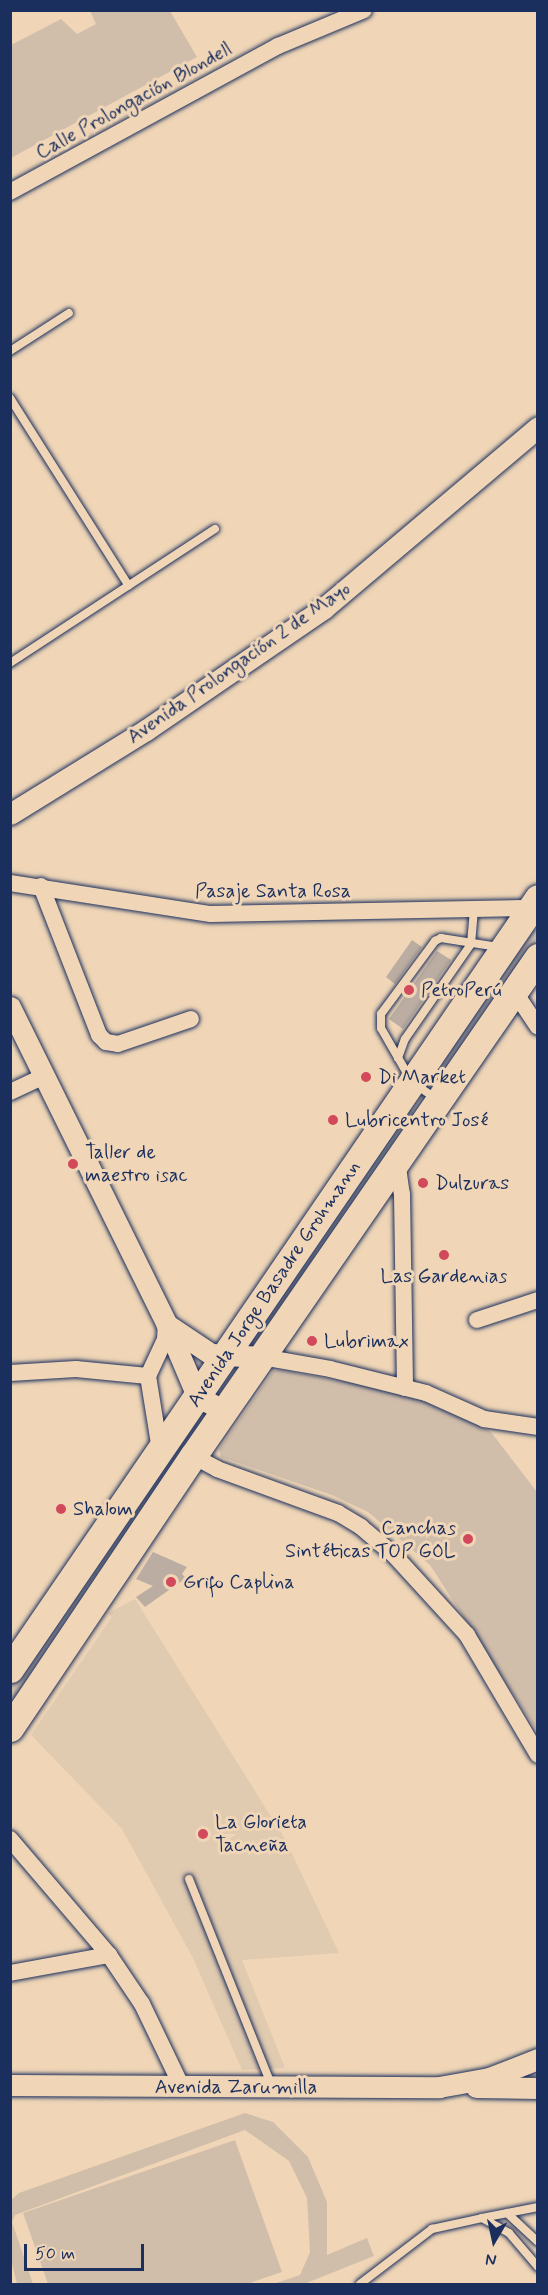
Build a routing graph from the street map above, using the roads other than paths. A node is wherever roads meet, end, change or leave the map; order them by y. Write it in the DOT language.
graph roads {
  1 [pos="364,10"];
  2 [pos="10,192"];
  3 [pos="69,312"];
  4 [pos="10,351"];
  5 [pos="10,398"];
  6 [pos="537,427"];
  7 [pos="215,529"];
  8 [pos="129,586"];
  9 [pos="10,663"];
  10 [pos="10,814"];
  11 [pos="10,883"];
  12 [pos="41,886"];
  13 [pos="535,905"];
  14 [pos="474,911"];
  15 [pos="471,944"];
  16 [pos="503,948"];
  17 [pos="537,957"];
  18 [pos="514,992"];
  19 [pos="10,1007"];
  20 [pos="191,1018"];
  21 [pos="537,1027"];
  22 [pos="398,1058"];
  23 [pos="44,1076"];
  24 [pos="412,1082"];
  25 [pos="10,1092"];
  26 [pos="438,1100"];
  27 [pos="397,1160"];
  28 [pos="537,1300"];
  29 [pos="477,1320"];
  30 [pos="166,1323"];
  31 [pos="226,1356"];
  32 [pos="262,1357"];
  33 [pos="10,1373"];
  34 [pos="148,1376"];
  35 [pos="405,1388"];
  36 [pos="197,1396"];
  37 [pos="224,1411"];
  38 [pos="537,1427"];
  39 [pos="160,1451"];
  40 [pos="193,1456"];
  41 [pos="10,1669"];
  42 [pos="10,1728"];
  43 [pos="537,1755"];
  44 [pos="10,1839"];
  45 [pos="189,1879"];
  46 [pos="109,1955"];
  47 [pos="10,1974"];
  48 [pos="537,2059"];
  49 [pos="461,2084"];
  50 [pos="10,2085"];
  51 [pos="182,2087"];
  52 [pos="272,2087"];
  53 [pos="537,2088"];
  54 [pos="537,2207"];
  55 [pos="507,2212"];
  56 [pos="483,2218"];
  57 [pos="537,2242"];
  58 [pos="537,2267"];
  59 [pos="360,2284"];
  1 -- 2 [label="street, Calle Prolongación Blondell"];
  3 -- 4 [label="lane"];
  5 -- 8 [label="lane"];
  6 -- 10 [label="street, Avenida Prolongación 2 de Mayo"];
  7 -- 8 [label="lane"];
  8 -- 9 [label="lane"];
  11 -- 12 [label="street, Pasaje Santa Rosa"];
  12 -- 14 [label="street, Pasaje Santa Rosa"];
  12 -- 20 [label="street"];
  13 -- 14 [label="street, Pasaje Santa Rosa"];
  13 -- 16 [label="highway, Avenida Jorge Basadre Grohmann"];
  14 -- 15 [label="lane"];
  15 -- 16 [label="lane"];
  15 -- 22 [label="lane"];
  15 -- 22 [label="lane"];
  16 -- 24 [label="highway, Avenida Jorge Basadre Grohmann"];
  17 -- 18 [label="highway, Avenida Jorge Basadre Grohmann"];
  18 -- 21 [label="street"];
  18 -- 26 [label="highway, Avenida Jorge Basadre Grohmann"];
  19 -- 23 [label="street"];
  22 -- 24 [label="lane"];
  23 -- 25 [label="street"];
  23 -- 30 [label="street"];
  24 -- 26 [label="lane"];
  24 -- 31 [label="highway, Avenida Jorge Basadre Grohmann"];
  26 -- 27 [label="highway, Avenida Jorge Basadre Grohmann"];
  27 -- 32 [label="highway, Avenida Jorge Basadre Grohmann"];
  27 -- 35 [label="street"];
  28 -- 29 [label="street"];
  30 -- 31 [label="street"];
  30 -- 34 [label="street"];
  30 -- 36 [label="street"];
  31 -- 32 [label="street"];
  31 -- 36 [label="highway, Avenida Jorge Basadre Grohmann"];
  32 -- 35 [label="street"];
  32 -- 37 [label="highway, Avenida Jorge Basadre Grohmann"];
  33 -- 34 [label="street"];
  34 -- 39 [label="street"];
  35 -- 38 [label="street"];
  36 -- 37 [label="street"];
  36 -- 39 [label="highway, Avenida Jorge Basadre Grohmann"];
  37 -- 40 [label="highway, Avenida Jorge Basadre Grohmann"];
  39 -- 41 [label="highway, Avenida Jorge Basadre Grohmann"];
  40 -- 42 [label="highway, Avenida Jorge Basadre Grohmann"];
  40 -- 43 [label="street"];
  44 -- 46 [label="street"];
  45 -- 52 [label="lane"];
  46 -- 47 [label="street"];
  46 -- 51 [label="street"];
  48 -- 49 [label="street, Avenida Zarumilla"];
  49 -- 52 [label="street, Avenida Zarumilla"];
  49 -- 53 [label="street, Avenida Zarumilla"];
  50 -- 51 [label="street, Avenida Zarumilla"];
  51 -- 52 [label="street, Avenida Zarumilla"];
  54 -- 55 [label="lane"];
  55 -- 56 [label="lane"];
  55 -- 57 [label="lane"];
  56 -- 58 [label="lane"];
  56 -- 59 [label="lane"];
}
